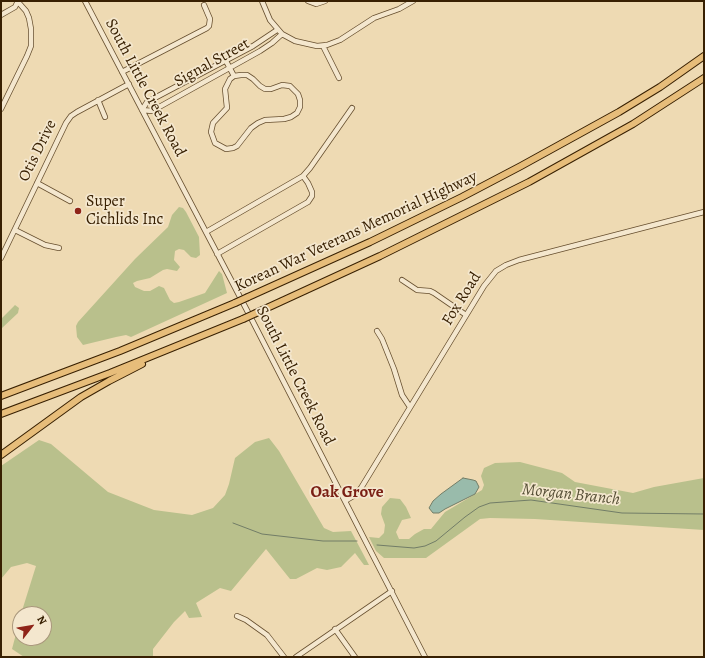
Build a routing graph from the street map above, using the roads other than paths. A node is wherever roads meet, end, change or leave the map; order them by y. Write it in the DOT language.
graph roads {
  1 [pos="85,1"];
  2 [pos="263,1"];
  3 [pos="308,1"];
  4 [pos="325,1"];
  5 [pos="413,1"];
  6 [pos="18,2"];
  7 [pos="204,5"];
  8 [pos="1,15"];
  9 [pos="277,30"];
  10 [pos="282,34"];
  11 [pos="323,46"];
  12 [pos="704,56"];
  13 [pos="226,61"];
  14 [pos="230,68"];
  15 [pos="122,72"];
  16 [pos="234,76"];
  17 [pos="339,78"];
  18 [pos="704,78"];
  19 [pos="129,84"];
  20 [pos="98,100"];
  21 [pos="352,108"];
  22 [pos="1,109"];
  23 [pos="142,110"];
  24 [pos="105,117"];
  25 [pos="303,176"];
  26 [pos="37,183"];
  27 [pos="70,201"];
  28 [pos="704,212"];
  29 [pos="15,230"];
  30 [pos="206,232"];
  31 [pos="59,248"];
  32 [pos="217,254"];
  33 [pos="1,258"];
  34 [pos="402,280"];
  35 [pos="466,315"];
  36 [pos="377,331"];
  37 [pos="177,347"];
  38 [pos="1,396"];
  39 [pos="410,406"];
  40 [pos="1,414"];
  41 [pos="1,455"];
  42 [pos="345,501"];
  43 [pos="392,591"];
  44 [pos="237,616"];
  45 [pos="336,630"];
  46 [pos="284,657"];
  47 [pos="296,657"];
  48 [pos="355,657"];
  49 [pos="425,657"];
  1 -- 15 [label="street, South Little Creek Road"];
  2 -- 9 [label="street"];
  3 -- 4 [label="street"];
  5 -- 11 [label="street"];
  6 -- 8 [label="street"];
  6 -- 22 [label="street"];
  7 -- 15 [label="street"];
  9 -- 10 [label="street"];
  9 -- 13 [label="street, Signal Street"];
  10 -- 11 [label="street"];
  10 -- 14 [label="street, Signal Street"];
  11 -- 17 [label="street"];
  12 -- 38 [label="highway, Korean War Veterans Memorial Highway, bridge"];
  13 -- 14 [label="street"];
  13 -- 23 [label="street, Signal Street"];
  14 -- 16 [label="street"];
  14 -- 23 [label="street, Signal Street"];
  15 -- 19 [label="street, South Little Creek Road"];
  16 -- 16 [label="street"];
  18 -- 37 [label="highway, Korean War Veterans Memorial Highway, bridge"];
  19 -- 20 [label="street, Otis Drive"];
  19 -- 23 [label="street, South Little Creek Road"];
  20 -- 24 [label="street"];
  20 -- 26 [label="street, Otis Drive"];
  21 -- 25 [label="street"];
  23 -- 30 [label="street, South Little Creek Road"];
  25 -- 30 [label="street"];
  25 -- 32 [label="street"];
  26 -- 27 [label="street"];
  26 -- 29 [label="street, Otis Drive"];
  28 -- 35 [label="street, Fox Road"];
  29 -- 31 [label="street"];
  29 -- 33 [label="street, Otis Drive"];
  30 -- 32 [label="street, South Little Creek Road"];
  32 -- 42 [label="street, South Little Creek Road"];
  34 -- 35 [label="street"];
  35 -- 39 [label="street, Fox Road"];
  36 -- 39 [label="street"];
  37 -- 40 [label="highway, Korean War Veterans Memorial Highway"];
  37 -- 41 [label="highway"];
  39 -- 42 [label="street, Fox Road"];
  42 -- 43 [label="street, South Little Creek Road"];
  43 -- 45 [label="street"];
  43 -- 49 [label="street, South Little Creek Road"];
  44 -- 46 [label="street"];
  45 -- 47 [label="street"];
  45 -- 48 [label="street"];
}
